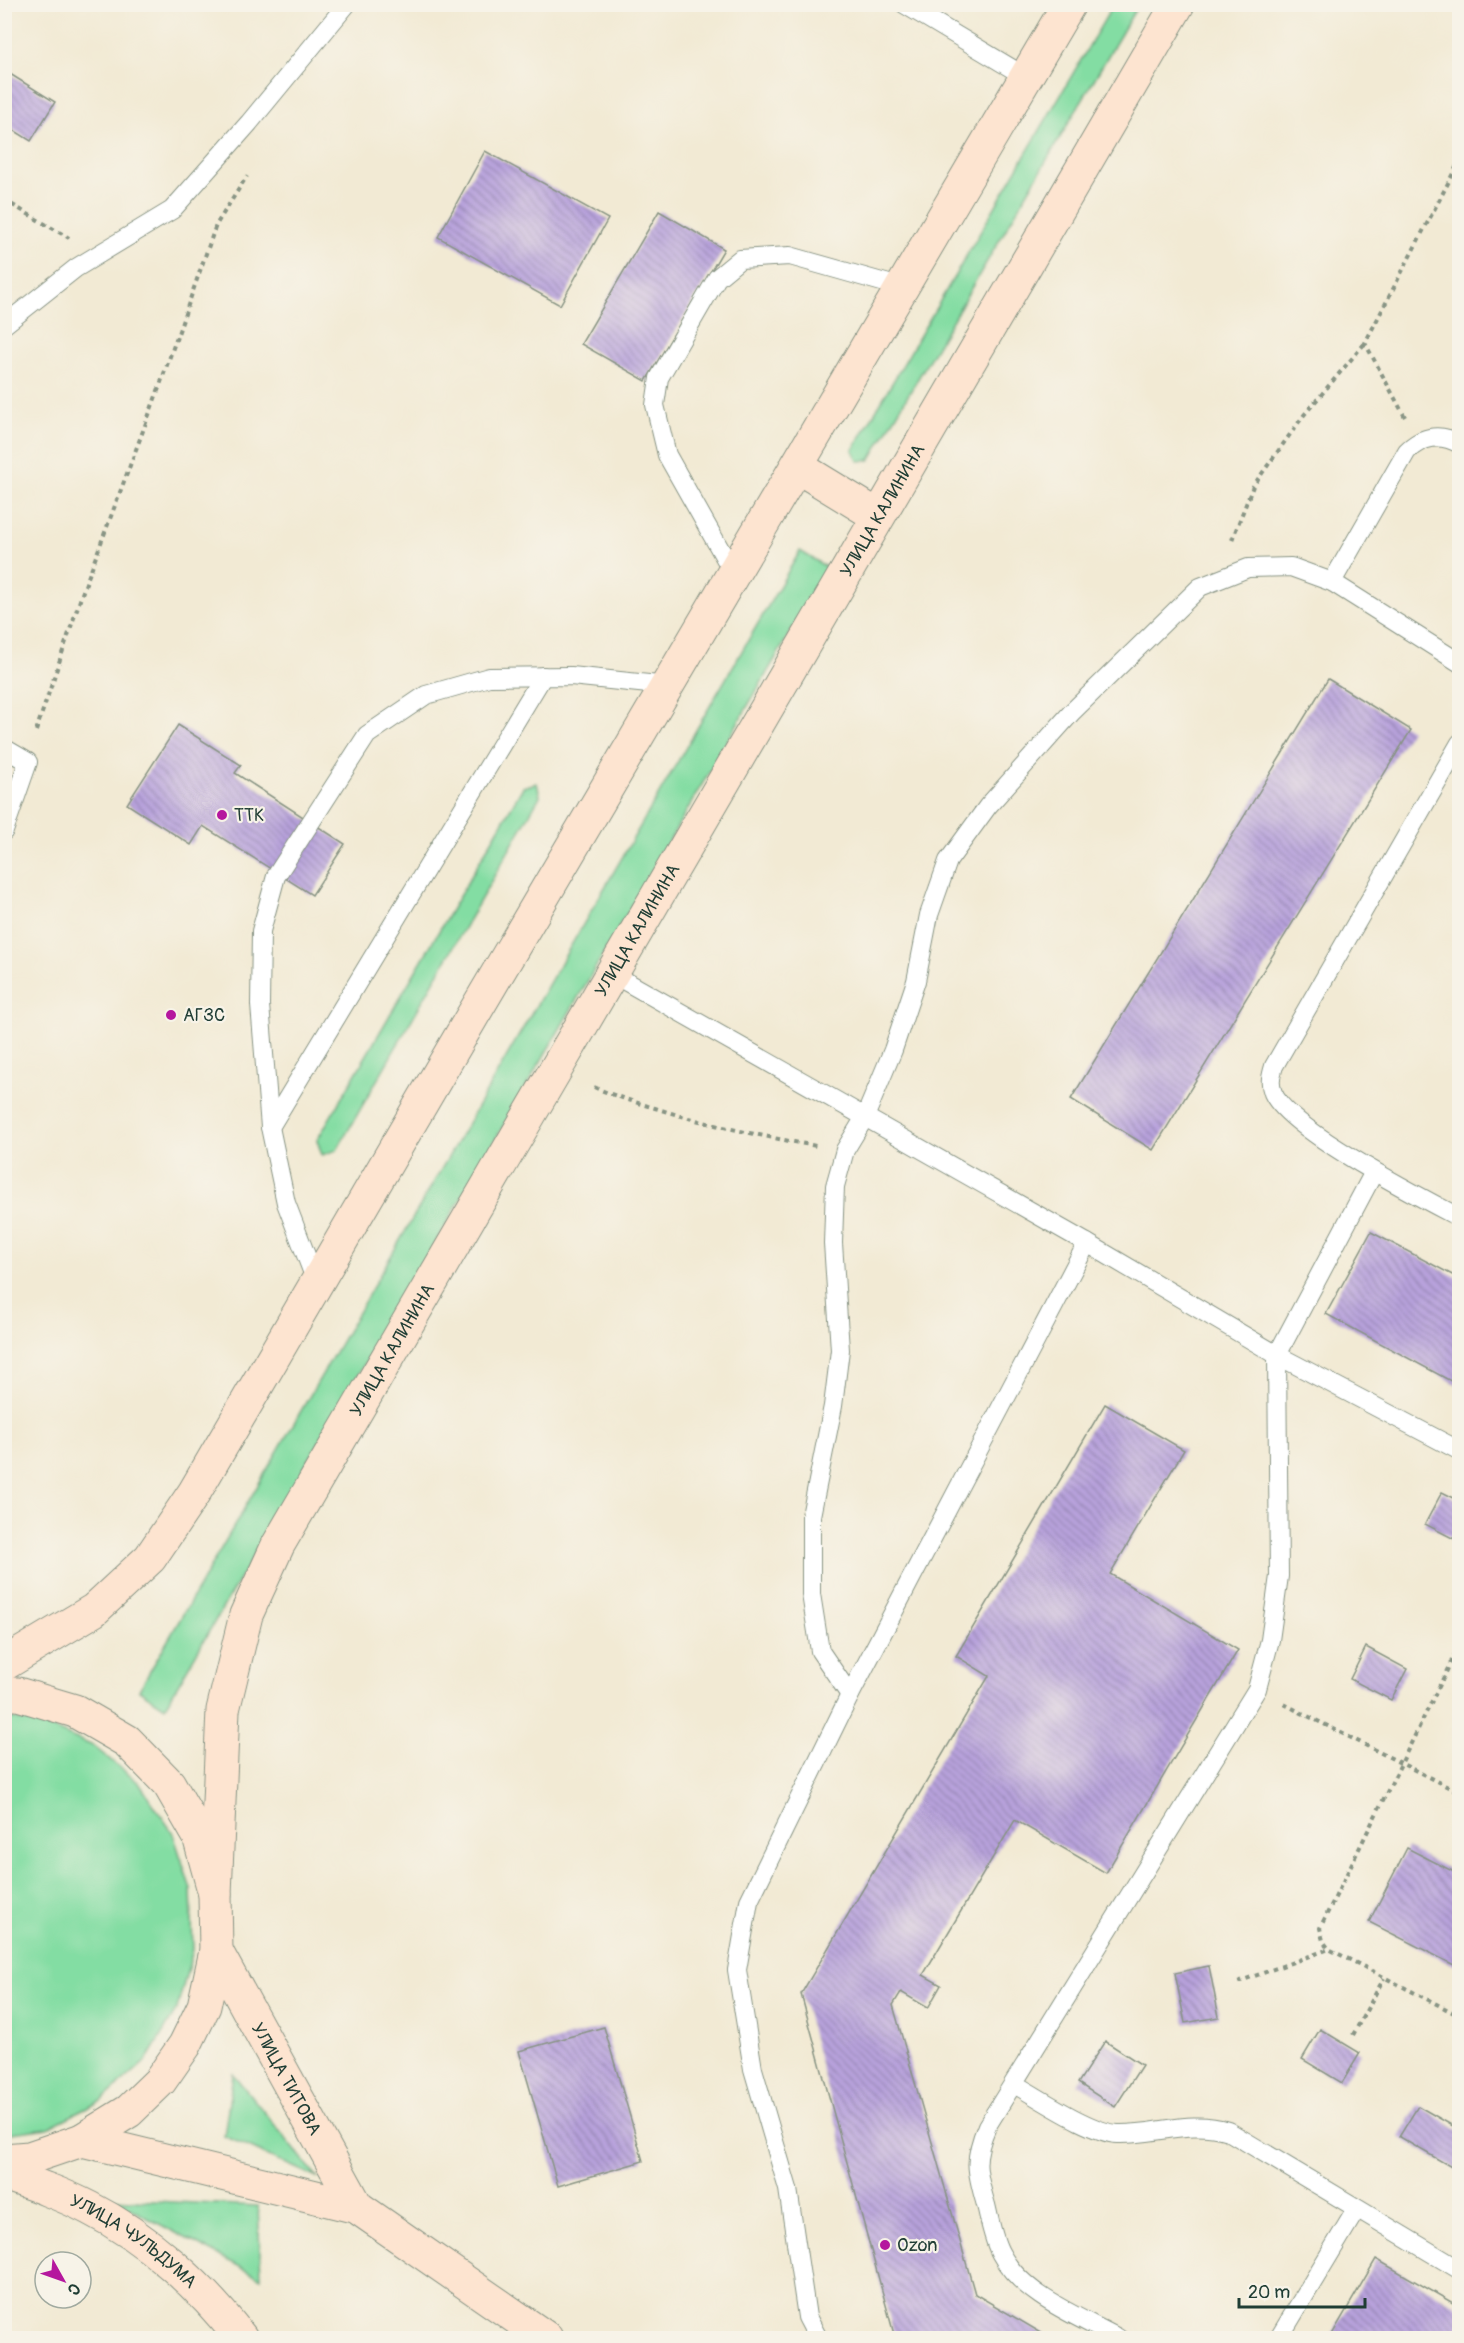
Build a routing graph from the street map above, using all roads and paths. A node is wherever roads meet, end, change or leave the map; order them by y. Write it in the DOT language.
graph roads {
  1 [pos="347,4"];
  2 [pos="904,4"];
  3 [pos="1069,4"];
  4 [pos="1178,4"];
  5 [pos="1026,77"];
  6 [pos="1460,160"];
  7 [pos="247,175"];
  8 [pos="4,200"];
  9 [pos="98,255"];
  10 [pos="903,288"];
  11 [pos="4,325"];
  12 [pos="1365,343"];
  13 [pos="1418,441"];
  14 [pos="1460,444"];
  15 [pos="798,467"];
  16 [pos="878,516"];
  17 [pos="734,574"];
  18 [pos="1216,580"];
  19 [pos="1332,582"];
  20 [pos="1460,663"];
  21 [pos="543,676"];
  22 [pos="668,686"];
  23 [pos="1460,742"];
  24 [pos="4,748"];
  25 [pos="28,762"];
  26 [pos="4,831"];
  27 [pos="611,973"];
  28 [pos="594,1087"];
  29 [pos="865,1117"];
  30 [pos="270,1127"];
  31 [pos="846,1150"];
  32 [pos="1374,1172"];
  33 [pos="1460,1218"];
  34 [pos="1087,1243"];
  35 [pos="317,1284"];
  36 [pos="1277,1355"];
  37 [pos="1460,1450"];
  38 [pos="1460,1644"];
  39 [pos="4,1664"];
  40 [pos="1257,1689"];
  41 [pos="4,1694"];
  42 [pos="850,1695"];
  43 [pos="1402,1764"];
  44 [pos="1460,1793"];
  45 [pos="215,1894"];
  46 [pos="1329,1949"];
  47 [pos="216,1951"];
  48 [pos="1384,1978"];
  49 [pos="1238,1982"];
  50 [pos="1460,2016"];
  51 [pos="1353,2035"];
  52 [pos="1014,2084"];
  53 [pos="82,2140"];
  54 [pos="4,2160"];
  55 [pos="4,2174"];
  56 [pos="357,2207"];
  57 [pos="1356,2210"];
  58 [pos="1460,2270"];
  59 [pos="241,2338"];
  60 [pos="546,2338"];
  61 [pos="818,2338"];
  62 [pos="1118,2338"];
  63 [pos="1279,2338"];
  1 -- 9 [label="lane"];
  2 -- 5 [label="lane"];
  3 -- 5 [label="main road"];
  4 -- 16 [label="main road, УЛИЦА КАЛИНИНА"];
  5 -- 10 [label="main road"];
  6 -- 12 [label="path"];
  7 -- 25 [label="path"];
  8 -- 9 [label="path"];
  9 -- 11 [label="lane"];
  10 -- 15 [label="main road"];
  10 -- 17 [label="lane"];
  12 -- 13 [label="path"];
  12 -- 18 [label="path"];
  13 -- 14 [label="lane"];
  13 -- 19 [label="lane"];
  15 -- 16 [label="main road"];
  15 -- 17 [label="main road"];
  16 -- 27 [label="main road, УЛИЦА КАЛИНИНА"];
  17 -- 22 [label="main road"];
  18 -- 19 [label="lane"];
  18 -- 29 [label="lane"];
  19 -- 20 [label="lane"];
  21 -- 22 [label="lane"];
  21 -- 30 [label="lane"];
  21 -- 30 [label="lane"];
  22 -- 35 [label="main road"];
  23 -- 32 [label="lane"];
  24 -- 25 [label="lane"];
  25 -- 26 [label="lane"];
  27 -- 29 [label="lane"];
  27 -- 45 [label="main road, УЛИЦА КАЛИНИНА"];
  28 -- 31 [label="path"];
  29 -- 31 [label="lane"];
  29 -- 34 [label="lane"];
  30 -- 35 [label="lane"];
  31 -- 42 [label="lane"];
  32 -- 33 [label="lane"];
  32 -- 36 [label="lane"];
  34 -- 36 [label="lane"];
  34 -- 42 [label="lane"];
  35 -- 39 [label="main road"];
  36 -- 37 [label="lane"];
  36 -- 40 [label="lane"];
  38 -- 43 [label="path"];
  40 -- 43 [label="path"];
  40 -- 52 [label="lane"];
  41 -- 45 [label="main road"];
  42 -- 61 [label="lane"];
  43 -- 44 [label="path"];
  43 -- 46 [label="path"];
  45 -- 47 [label="main road"];
  46 -- 48 [label="path"];
  46 -- 49 [label="path"];
  47 -- 53 [label="main road"];
  47 -- 56 [label="main road, УЛИЦА ТИТОВА"];
  48 -- 50 [label="path"];
  48 -- 51 [label="path"];
  52 -- 57 [label="lane"];
  52 -- 62 [label="lane"];
  53 -- 54 [label="main road"];
  53 -- 56 [label="main road, УЛИЦА ТИТОВА"];
  55 -- 59 [label="main road, УЛИЦА ЧУЛЬДУМА"];
  56 -- 60 [label="main road, УЛИЦА ТИТОВА"];
  57 -- 58 [label="lane"];
  57 -- 63 [label="lane"];
}
